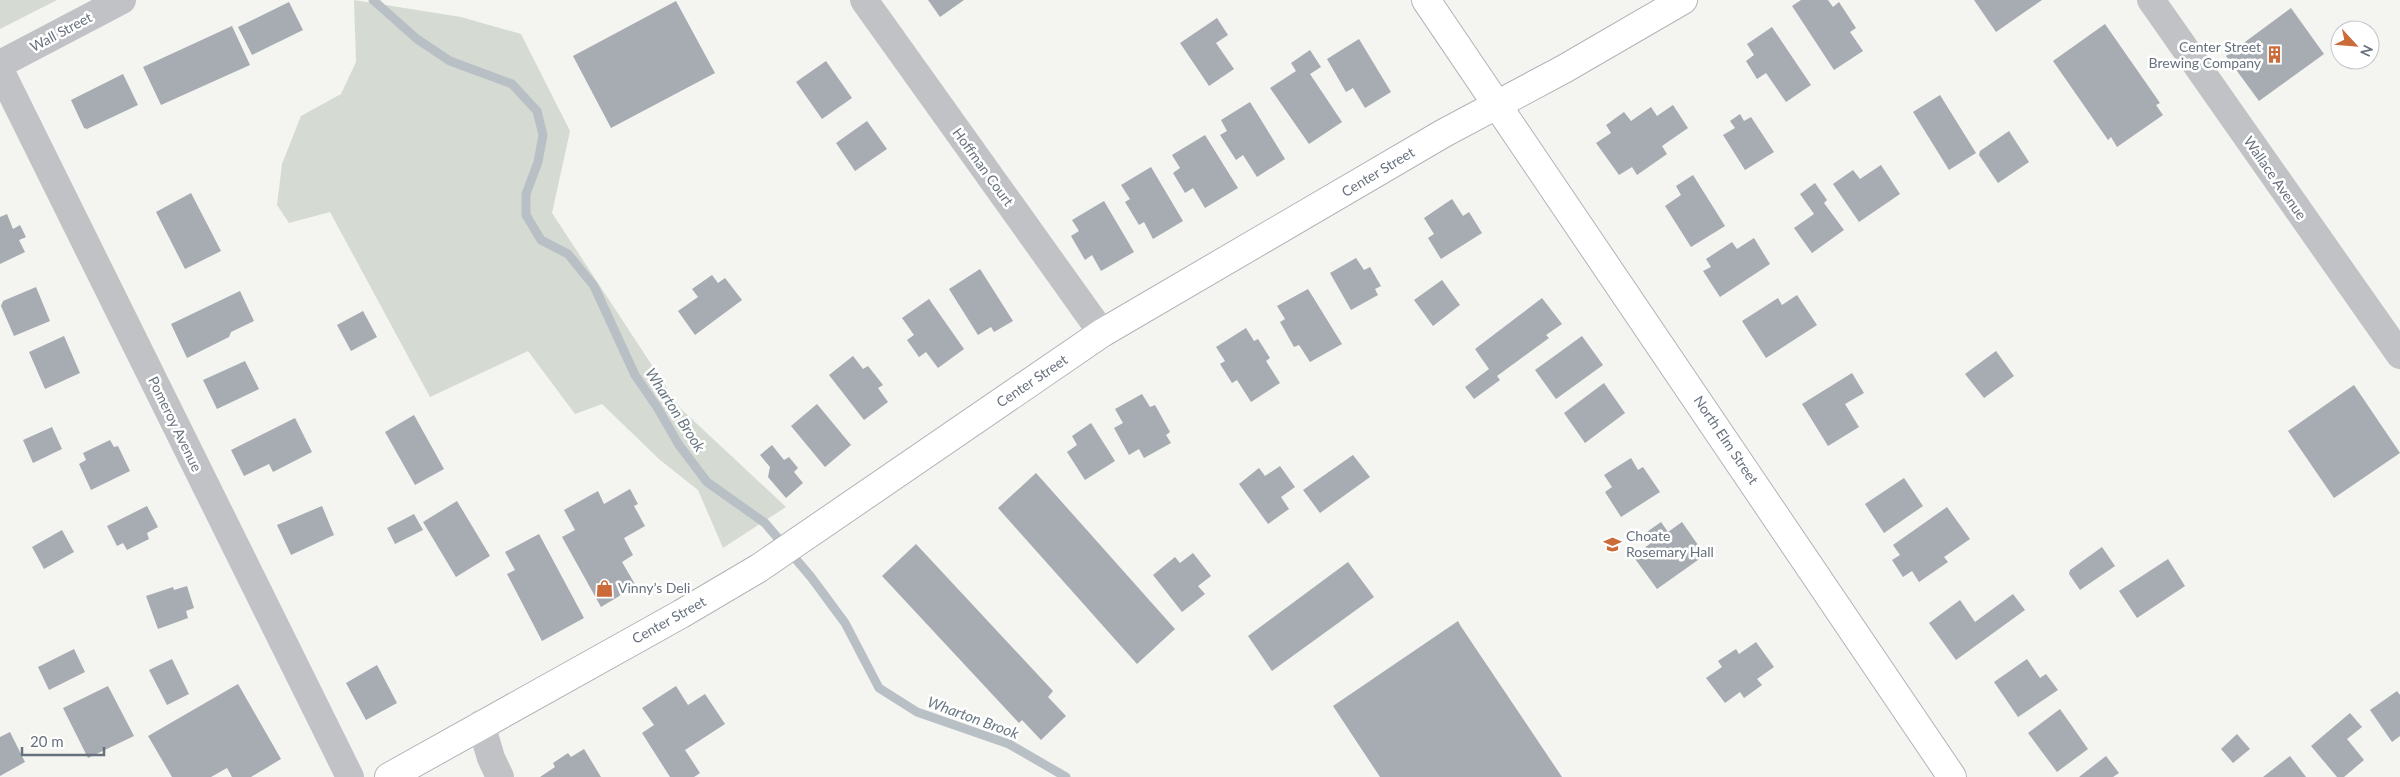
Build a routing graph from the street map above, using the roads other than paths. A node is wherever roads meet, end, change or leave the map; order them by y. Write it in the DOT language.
graph roads {
  1 [pos="122,0"];
  2 [pos="864,0"];
  3 [pos="1426,0"];
  4 [pos="1684,0"];
  5 [pos="2151,0"];
  6 [pos="0,64"];
  7 [pos="0,70"];
  8 [pos="1498,104"];
  9 [pos="1102,333"];
  10 [pos="2400,356"];
  11 [pos="481,724"];
  12 [pos="350,777"];
  13 [pos="389,777"];
  14 [pos="500,777"];
  15 [pos="1952,777"];
  1 -- 6 [label="street, Wall Street"];
  2 -- 9 [label="street, Hoffman Court"];
  3 -- 8 [label="main road, North Elm Street"];
  4 -- 8 [label="main road, Center Street"];
  5 -- 10 [label="street, Wallace Avenue"];
  7 -- 12 [label="street, Pomeroy Avenue"];
  8 -- 9 [label="main road, Center Street"];
  8 -- 15 [label="main road, North Elm Street"];
  9 -- 11 [label="main road, Center Street"];
  11 -- 13 [label="main road, Center Street"];
  11 -- 14 [label="street"];
}
